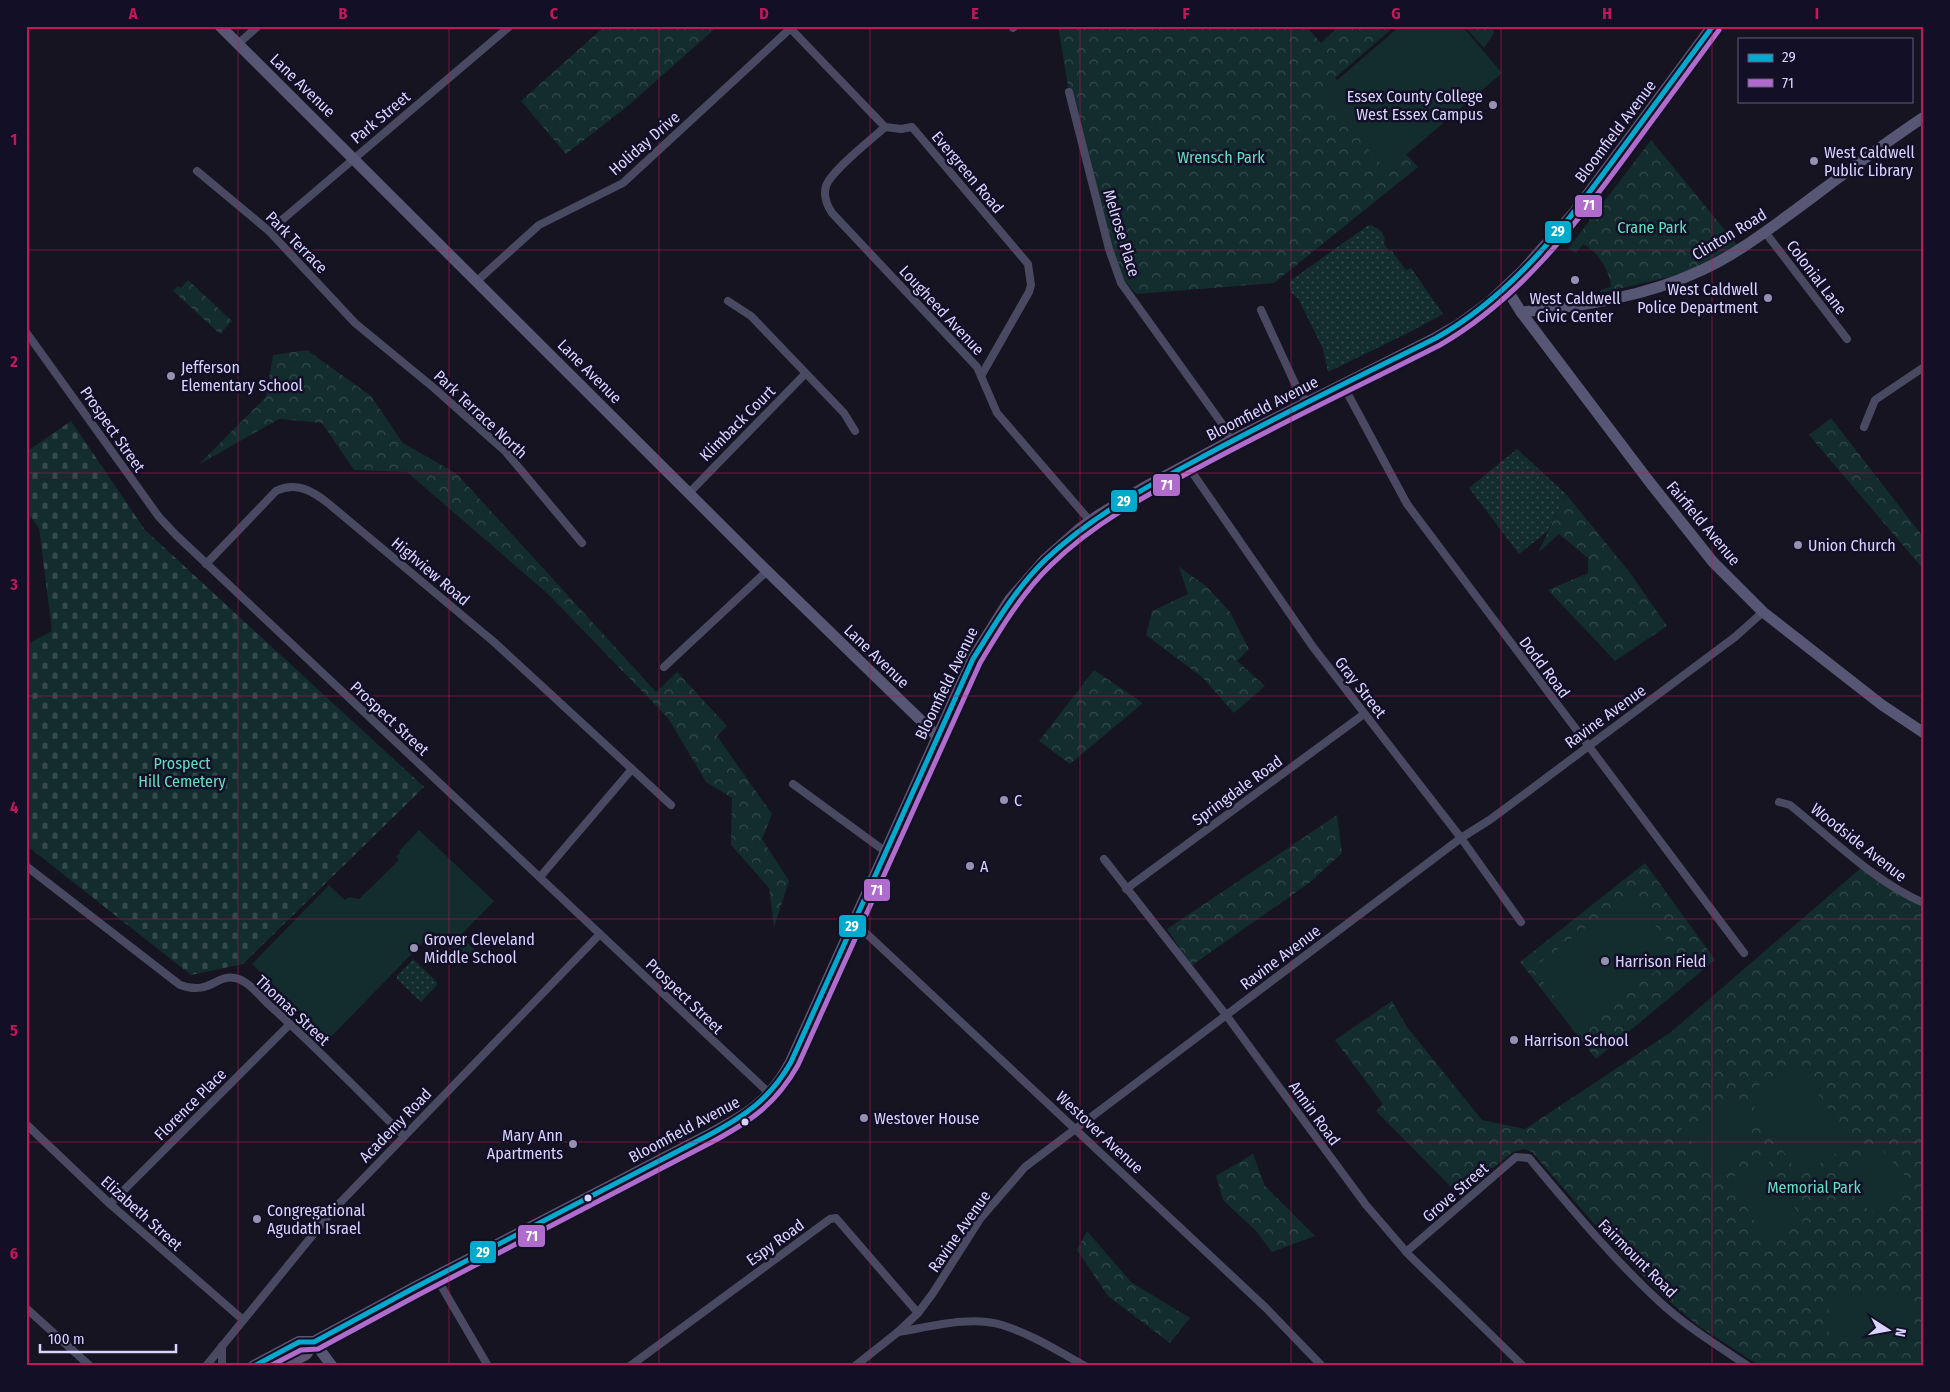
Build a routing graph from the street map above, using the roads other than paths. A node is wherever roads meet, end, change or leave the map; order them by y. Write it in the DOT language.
graph roads {
  1 [pos="220,26"];
  2 [pos="258,26"];
  3 [pos="510,26"];
  4 [pos="1713,26"];
  5 [pos="792,28"];
  6 [pos="238,44"];
  7 [pos="1070,92"];
  8 [pos="1924,117"];
  9 [pos="885,126"];
  10 [pos="354,157"];
  11 [pos="197,171"];
  12 [pos="269,231"];
  13 [pos="1765,232"];
  14 [pos="476,281"];
  15 [pos="1506,288"];
  16 [pos="728,301"];
  17 [pos="1261,310"];
  18 [pos="1521,312"];
  19 [pos="26,332"];
  20 [pos="372,337"];
  21 [pos="1847,339"];
  22 [pos="1924,367"];
  23 [pos="805,374"];
  24 [pos="981,376"];
  25 [pos="1343,385"];
  26 [pos="1308,403"];
  27 [pos="1864,427"];
  28 [pos="855,431"];
  29 [pos="1231,441"];
  30 [pos="1187,465"];
  31 [pos="689,493"];
  32 [pos="1090,521"];
  33 [pos="582,543"];
  34 [pos="206,564"];
  35 [pos="767,571"];
  36 [pos="1763,612"];
  37 [pos="664,667"];
  38 [pos="1364,714"];
  39 [pos="1924,733"];
  40 [pos="938,737"];
  41 [pos="1587,746"];
  42 [pos="632,769"];
  43 [pos="793,784"];
  44 [pos="1779,802"];
  45 [pos="671,805"];
  46 [pos="1461,838"];
  47 [pos="886,852"];
  48 [pos="1104,859"];
  49 [pos="26,866"];
  50 [pos="540,877"];
  51 [pos="1126,889"];
  52 [pos="1924,903"];
  53 [pos="1521,922"];
  54 [pos="854,924"];
  55 [pos="600,934"];
  56 [pos="1744,953"];
  57 [pos="1226,1015"];
  58 [pos="290,1024"];
  59 [pos="770,1094"];
  60 [pos="26,1124"];
  61 [pos="1075,1127"];
  62 [pos="404,1136"];
  63 [pos="1522,1157"];
  64 [pos="110,1204"];
  65 [pos="1406,1252"];
  66 [pos="436,1277"];
  67 [pos="26,1308"];
  68 [pos="918,1313"];
  69 [pos="242,1319"];
  70 [pos="898,1332"];
  71 [pos="314,1342"];
  72 [pos="222,1346"];
  73 [pos="90,1366"];
  74 [pos="206,1366"];
  75 [pos="222,1366"];
  76 [pos="254,1366"];
  77 [pos="284,1366"];
  78 [pos="332,1366"];
  79 [pos="488,1366"];
  80 [pos="630,1366"];
  81 [pos="855,1366"];
  82 [pos="1085,1366"];
  83 [pos="1322,1366"];
  84 [pos="1523,1366"];
  85 [pos="1748,1366"];
  1 -- 6 [label="street, Lane Avenue"];
  2 -- 6 [label="street"];
  3 -- 10 [label="street, Park Street"];
  4 -- 15 [label="main road, Bloomfield Avenue"];
  5 -- 9 [label="street"];
  5 -- 14 [label="street, Holiday Drive"];
  6 -- 10 [label="street, Lane Avenue"];
  7 -- 29 [label="street, Melrose Place"];
  8 -- 13 [label="street, Clinton Road"];
  9 -- 24 [label="street, Evergreen Road"];
  9 -- 24 [label="street, Lougheed Avenue"];
  10 -- 12 [label="street, Park Street"];
  10 -- 14 [label="street, Lane Avenue"];
  11 -- 12 [label="street, Park Terrace"];
  12 -- 20 [label="street, Park Terrace"];
  13 -- 18 [label="street, Clinton Road"];
  13 -- 21 [label="street, Colonial Lane"];
  14 -- 31 [label="street, Lane Avenue"];
  15 -- 18 [label="street, Fairfield Avenue"];
  15 -- 25 [label="main road, Bloomfield Avenue"];
  16 -- 23 [label="street"];
  17 -- 26 [label="street"];
  18 -- 36 [label="street, Fairfield Avenue"];
  19 -- 34 [label="street, Prospect Street"];
  20 -- 33 [label="street, Park Terrace North"];
  22 -- 27 [label="street"];
  23 -- 28 [label="street"];
  23 -- 31 [label="street, Klimback Court"];
  24 -- 32 [label="street, Lougheed Avenue"];
  25 -- 26 [label="main road, Bloomfield Avenue"];
  25 -- 41 [label="street, Dodd Road"];
  26 -- 29 [label="main road, Bloomfield Avenue"];
  29 -- 30 [label="main road, Bloomfield Avenue"];
  30 -- 32 [label="main road, Bloomfield Avenue"];
  30 -- 38 [label="street, Gray Street"];
  31 -- 35 [label="street, Lane Avenue"];
  32 -- 40 [label="main road, Bloomfield Avenue"];
  34 -- 42 [label="street, Highview Road"];
  34 -- 50 [label="street, Prospect Street"];
  35 -- 37 [label="street"];
  35 -- 40 [label="street, Lane Avenue"];
  36 -- 39 [label="street, Fairfield Avenue"];
  36 -- 41 [label="street, Ravine Avenue"];
  38 -- 46 [label="street, Gray Street"];
  38 -- 51 [label="street, Springdale Road"];
  40 -- 47 [label="main road, Bloomfield Avenue"];
  41 -- 46 [label="street, Ravine Avenue"];
  41 -- 56 [label="street, Dodd Road"];
  42 -- 45 [label="street, Highview Road"];
  42 -- 50 [label="street"];
  43 -- 47 [label="street"];
  44 -- 52 [label="street, Woodside Avenue"];
  46 -- 53 [label="street, Gray Street"];
  46 -- 57 [label="street, Ravine Avenue"];
  47 -- 54 [label="main road, Bloomfield Avenue"];
  48 -- 51 [label="street, Annin Road"];
  49 -- 58 [label="street, Thomas Street"];
  50 -- 55 [label="street, Prospect Street"];
  51 -- 57 [label="street, Annin Road"];
  54 -- 59 [label="main road, Bloomfield Avenue"];
  54 -- 61 [label="street, Westover Avenue"];
  55 -- 59 [label="street, Prospect Street"];
  55 -- 62 [label="street, Academy Road"];
  57 -- 61 [label="street, Ravine Avenue"];
  57 -- 65 [label="street, Annin Road"];
  58 -- 62 [label="street, Thomas Street"];
  58 -- 64 [label="street, Florence Place"];
  59 -- 66 [label="main road, Bloomfield Avenue"];
  60 -- 64 [label="street, Elizabeth Street"];
  61 -- 68 [label="street, Ravine Avenue"];
  61 -- 83 [label="street, Westover Avenue"];
  62 -- 69 [label="street, Academy Road"];
  63 -- 65 [label="street, Grove Street"];
  63 -- 85 [label="street, Fairmount Road"];
  64 -- 69 [label="street, Elizabeth Street"];
  65 -- 84 [label="street, Annin Road"];
  66 -- 71 [label="main road, Bloomfield Avenue"];
  66 -- 79 [label="street"];
  67 -- 73 [label="street"];
  68 -- 70 [label="street, Ravine Avenue"];
  68 -- 80 [label="street, Espy Road"];
  69 -- 72 [label="street, Academy Road"];
  70 -- 81 [label="street, Ravine Avenue"];
  70 -- 82 [label="street"];
  71 -- 76 [label="main road, Bloomfield Avenue"];
  71 -- 77 [label="main road, Bloomfield Avenue"];
  71 -- 78 [label="street"];
  72 -- 74 [label="street, Academy Road"];
  72 -- 75 [label="street"];
}
